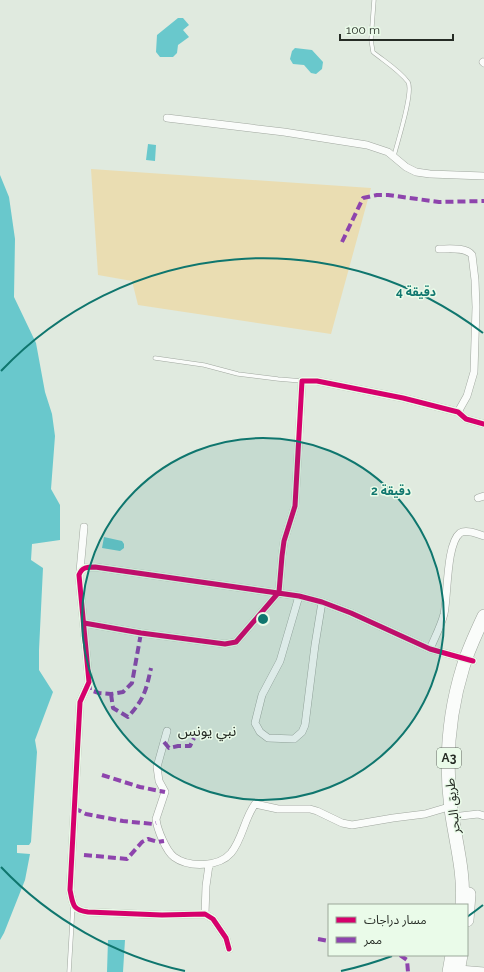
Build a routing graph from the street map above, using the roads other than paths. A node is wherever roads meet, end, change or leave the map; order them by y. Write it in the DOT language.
graph roads {
  1 [pos="374,0"];
  2 [pos="168,118"];
  3 [pos="394,156"];
  4 [pos="484,176"];
  5 [pos="439,249"];
  6 [pos="476,307"];
  7 [pos="484,307"];
  8 [pos="155,358"];
  9 [pos="302,381"];
  10 [pos="458,412"];
  11 [pos="484,424"];
  12 [pos="84,527"];
  13 [pos="484,536"];
  14 [pos="80,571"];
  15 [pos="279,592"];
  16 [pos="299,596"];
  17 [pos="322,602"];
  18 [pos="484,616"];
  19 [pos="84,623"];
  20 [pos="484,636"];
  21 [pos="430,649"];
  22 [pos="469,660"];
  23 [pos="167,731"];
  24 [pos="454,811"];
  25 [pos="484,816"];
  26 [pos="209,865"];
  27 [pos="73,904"];
  28 [pos="462,904"];
  29 [pos="468,913"];
  30 [pos="205,914"];
  31 [pos="228,949"];
  32 [pos="452,956"];
  33 [pos="461,956"];
  34 [pos="455,971"];
  35 [pos="484,971"];
  36 [pos="69,972"];
  1 -- 3 [label="lane"];
  2 -- 3 [label="street"];
  3 -- 4 [label="street"];
  5 -- 6 [label="street"];
  6 -- 7 [label="street"];
  6 -- 10 [label="street"];
  8 -- 9 [label="lane"];
  9 -- 10 [label="street"];
  9 -- 15 [label="street"];
  10 -- 11 [label="street"];
  12 -- 14 [label="street"];
  13 -- 21 [label="street"];
  14 -- 15 [label="street"];
  14 -- 19 [label="street"];
  15 -- 16 [label="street"];
  15 -- 19 [label="street"];
  16 -- 17 [label="street"];
  16 -- 17 [label="street"];
  17 -- 21 [label="street"];
  18 -- 22 [label="highway, طريق البحر / A3"];
  19 -- 27 [label="street"];
  20 -- 22 [label="highway, طريق البحر / A3"];
  21 -- 22 [label="street"];
  22 -- 24 [label="highway, طريق البحر / A3"];
  23 -- 26 [label="street"];
  24 -- 25 [label="street"];
  24 -- 26 [label="street"];
  24 -- 28 [label="highway, طريق البحر / A3"];
  24 -- 29 [label="highway, طريق البحر / A3"];
  26 -- 30 [label="street"];
  27 -- 30 [label="street"];
  27 -- 36 [label="lane"];
  30 -- 31 [label="street"];
  32 -- 34 [label="highway"];
  33 -- 34 [label="highway"];
  34 -- 35 [label="street"];
}
